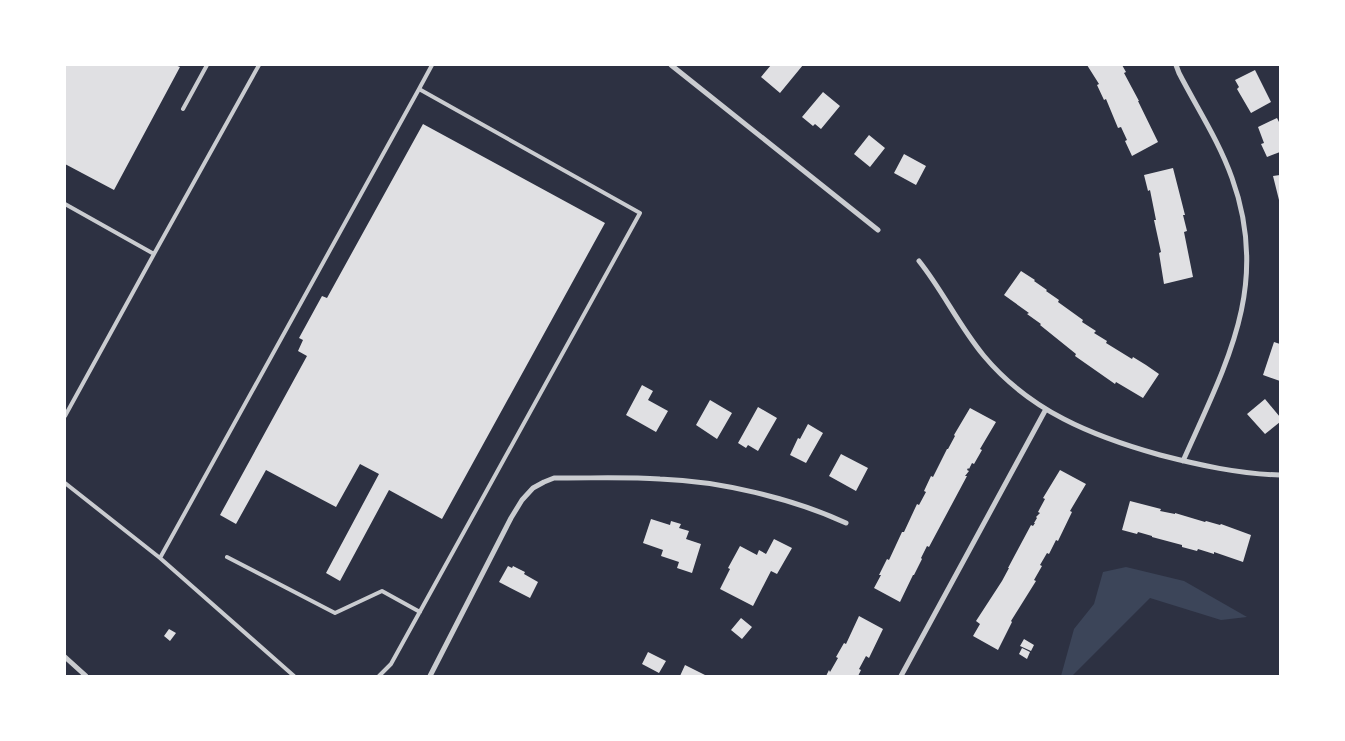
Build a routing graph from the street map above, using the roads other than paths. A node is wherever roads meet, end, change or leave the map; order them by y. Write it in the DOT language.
graph roads {
  1 [pos="207,65"];
  2 [pos="259,65"];
  3 [pos="432,65"];
  4 [pos="671,65"];
  5 [pos="1176,65"];
  6 [pos="419,89"];
  7 [pos="183,109"];
  8 [pos="65,204"];
  9 [pos="878,230"];
  10 [pos="154,254"];
  11 [pos="919,261"];
  12 [pos="1046,409"];
  13 [pos="65,416"];
  14 [pos="1183,461"];
  15 [pos="1280,475"];
  16 [pos="65,484"];
  17 [pos="846,523"];
  18 [pos="227,557"];
  19 [pos="160,558"];
  20 [pos="420,612"];
  21 [pos="65,657"];
  22 [pos="86,676"];
  23 [pos="294,676"];
  24 [pos="379,676"];
  25 [pos="430,676"];
  26 [pos="901,676"];
  1 -- 7 [label="lane"];
  2 -- 10 [label="lane"];
  3 -- 6 [label="lane"];
  4 -- 9 [label="street"];
  5 -- 14 [label="street"];
  6 -- 19 [label="lane"];
  6 -- 20 [label="lane"];
  8 -- 10 [label="lane"];
  10 -- 13 [label="lane"];
  11 -- 12 [label="street"];
  12 -- 14 [label="street"];
  12 -- 26 [label="street"];
  14 -- 15 [label="street"];
  16 -- 19 [label="lane"];
  17 -- 25 [label="street"];
  18 -- 20 [label="lane"];
  19 -- 23 [label="lane"];
  20 -- 24 [label="lane"];
  21 -- 22 [label="street"];
}
